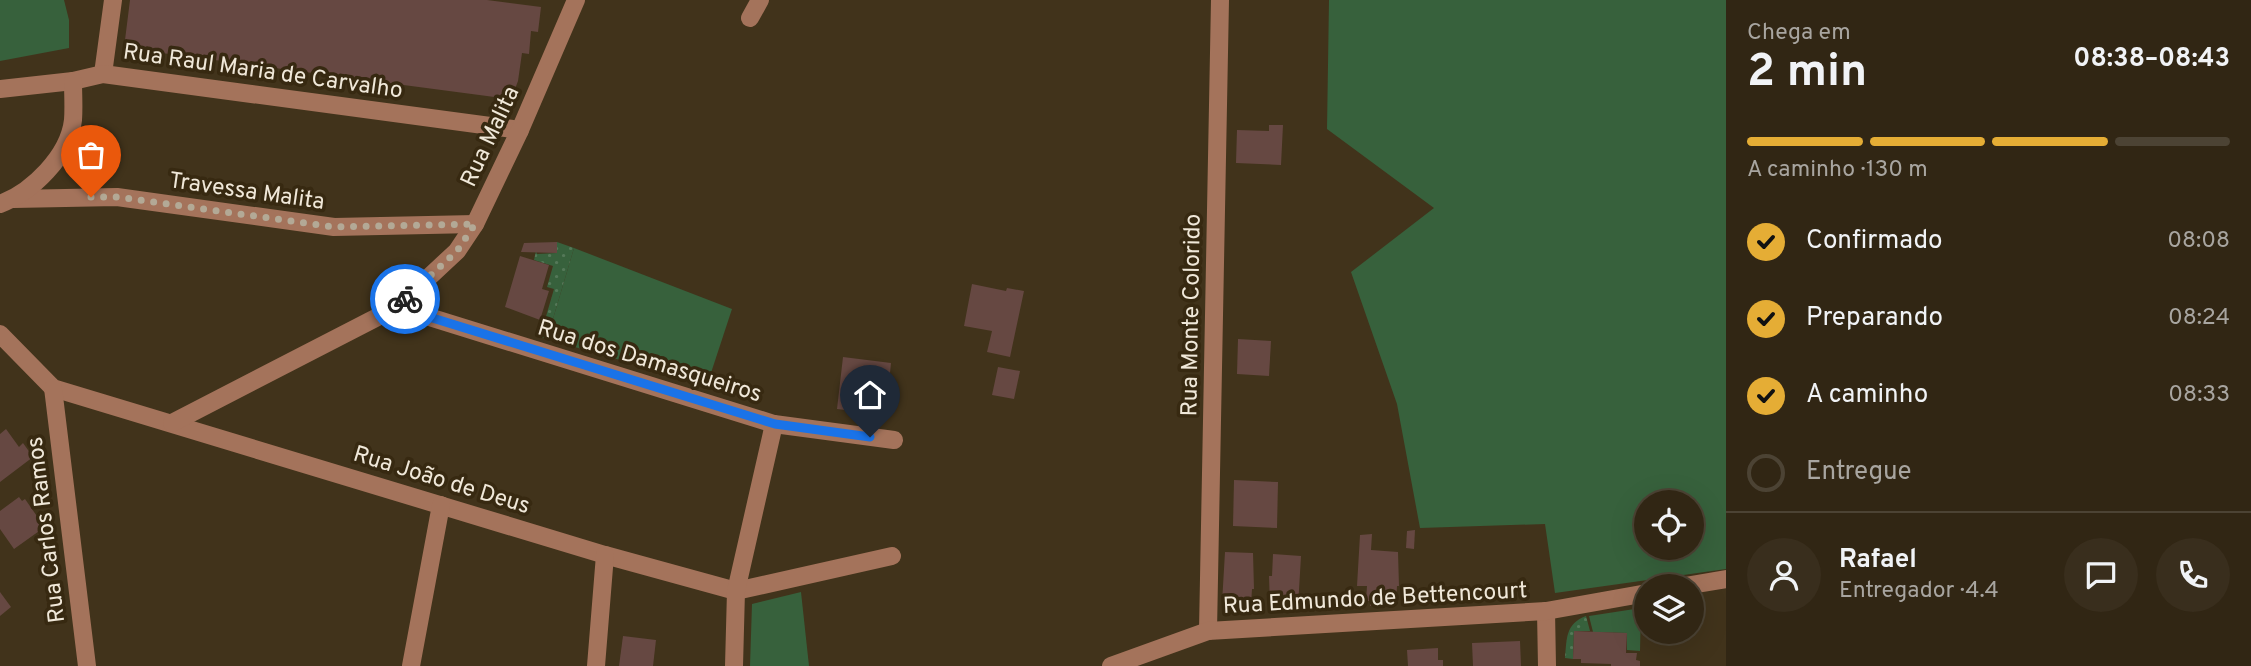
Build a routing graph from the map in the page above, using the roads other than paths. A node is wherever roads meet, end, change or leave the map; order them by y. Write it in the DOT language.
graph roads {
  1 [pos="113,0"];
  2 [pos="576,0"];
  3 [pos="760,0"];
  4 [pos="1220,0"];
  5 [pos="751,18"];
  6 [pos="103,74"];
  7 [pos="73,81"];
  8 [pos="0,89"];
  9 [pos="520,130"];
  10 [pos="7,201"];
  11 [pos="475,224"];
  12 [pos="397,307"];
  13 [pos="0,334"];
  14 [pos="53,388"];
  15 [pos="172,423"];
  16 [pos="775,424"];
  17 [pos="894,440"];
  18 [pos="441,505"];
  19 [pos="605,555"];
  20 [pos="892,556"];
  21 [pos="1726,579"];
  22 [pos="1704,583"];
  23 [pos="736,591"];
  24 [pos="1634,595"];
  25 [pos="1546,611"];
  26 [pos="1208,631"];
  27 [pos="87,666"];
  28 [pos="411,666"];
  29 [pos="596,666"];
  30 [pos="734,666"];
  31 [pos="1111,666"];
  32 [pos="1547,666"];
  1 -- 6 [label="street"];
  2 -- 9 [label="street, Rua Malita"];
  3 -- 5 [label="street"];
  4 -- 26 [label="street, Rua Monte Colorido"];
  6 -- 7 [label="street, Rua Raul Maria de Carvalho"];
  6 -- 9 [label="street, Rua Raul Maria de Carvalho"];
  7 -- 8 [label="street, Rua Raul Maria de Carvalho"];
  7 -- 10 [label="street, Travessa Malita"];
  9 -- 11 [label="street, Rua Malita"];
  10 -- 11 [label="street, Travessa Malita"];
  11 -- 12 [label="street, Rua Malita"];
  12 -- 15 [label="street, Rua Malita"];
  12 -- 16 [label="street, Rua dos Damasqueiros"];
  13 -- 14 [label="street, Rua João de Deus"];
  14 -- 15 [label="street, Rua João de Deus"];
  14 -- 27 [label="street, Rua Carlos Ramos"];
  15 -- 18 [label="street, Rua João de Deus"];
  16 -- 17 [label="street, Rua dos Damasqueiros"];
  16 -- 23 [label="street"];
  18 -- 19 [label="street, Rua João de Deus"];
  18 -- 28 [label="street"];
  19 -- 23 [label="street, Rua João de Deus"];
  19 -- 29 [label="street"];
  20 -- 23 [label="street, Rua João de Deus"];
  21 -- 22 [label="street"];
  23 -- 30 [label="street"];
  24 -- 25 [label="street, Rua Edmundo de Bettencourt"];
  25 -- 26 [label="street, Rua Edmundo de Bettencourt"];
  25 -- 32 [label="street"];
  26 -- 31 [label="street, Rua Edmundo de Bettencourt"];
}
